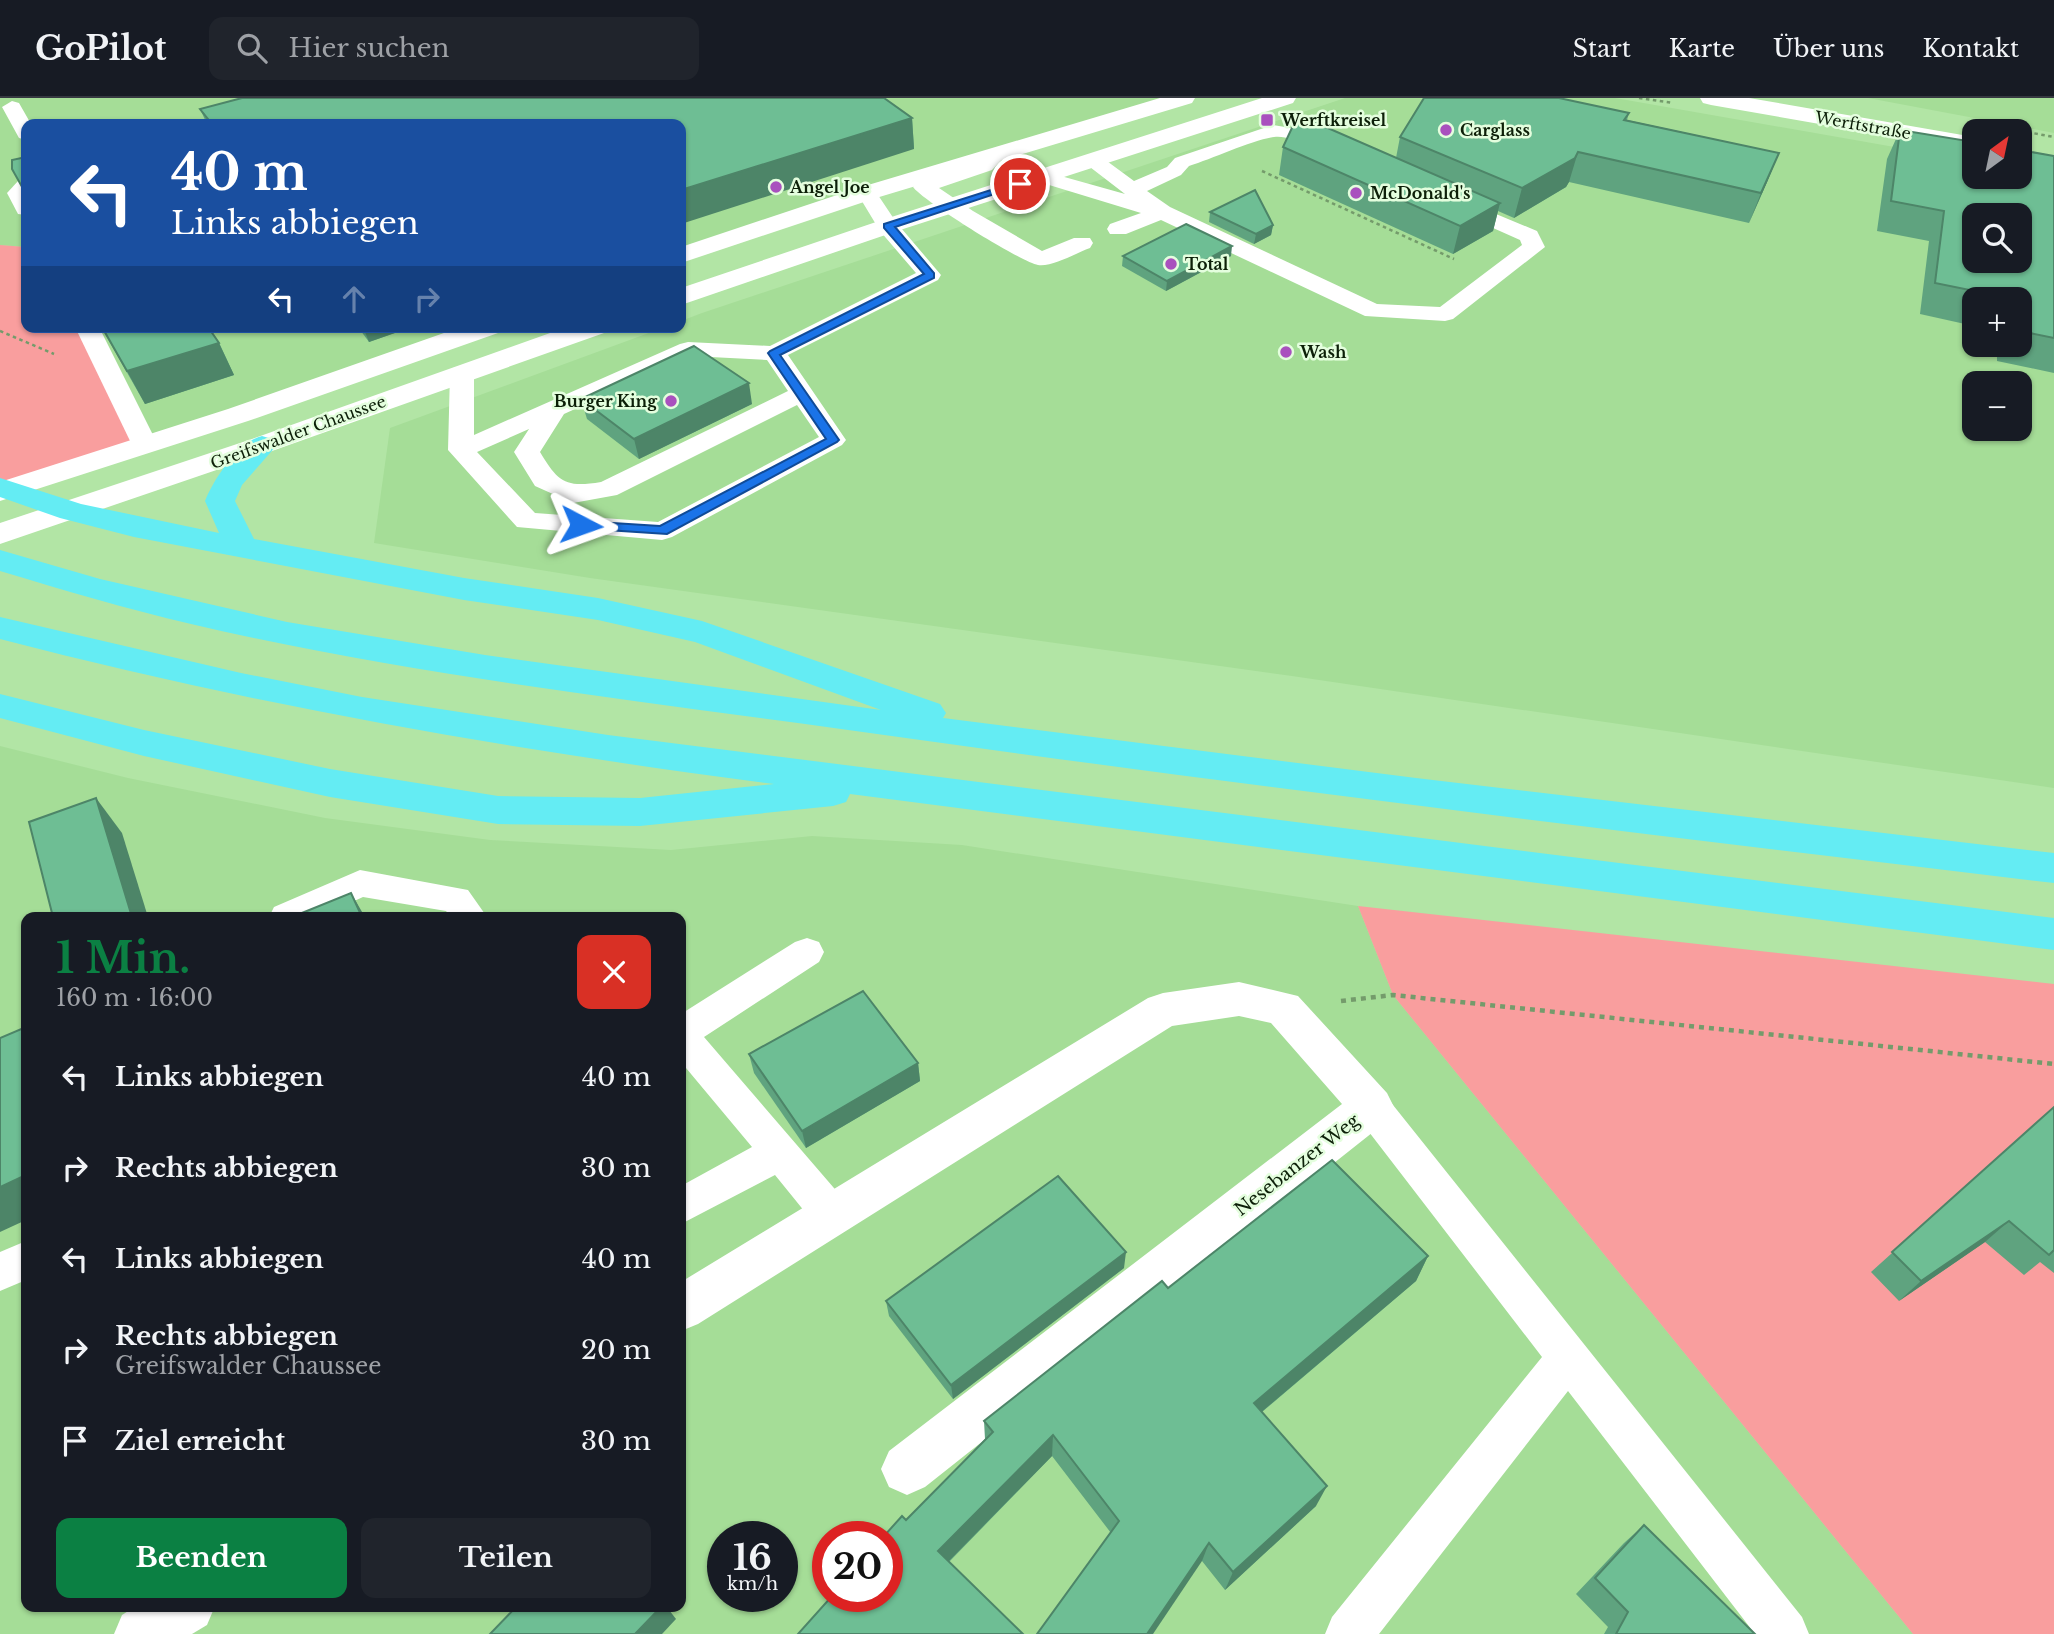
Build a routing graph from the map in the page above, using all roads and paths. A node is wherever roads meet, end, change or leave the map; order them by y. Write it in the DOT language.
graph roads {
  1 [pos="1285,98"];
  2 [pos="1711,98"];
  3 [pos="1177,99"];
  4 [pos="12,107"];
  5 [pos="21,124"];
  6 [pos="1962,142"];
  7 [pos="1220,149"];
  8 [pos="997,154"];
  9 [pos="1345,155"];
  10 [pos="1093,160"];
  11 [pos="1043,177"];
  12 [pos="1132,190"];
  13 [pos="867,193"];
  14 [pos="1431,193"];
  15 [pos="950,206"];
  16 [pos="1162,212"];
  17 [pos="888,226"];
  18 [pos="1118,229"];
  19 [pos="1082,243"];
  20 [pos="686,253"];
  21 [pos="1493,277"];
  22 [pos="686,296"];
  23 [pos="90,333"];
  24 [pos="472,333"];
  25 [pos="577,333"];
  26 [pos="774,353"];
  27 [pos="462,373"];
  28 [pos="801,394"];
  29 [pos="554,409"];
  30 [pos="145,445"];
  31 [pos="262,445"];
  32 [pos="461,450"];
  33 [pos="3,489"];
  34 [pos="71,511"];
  35 [pos="0,534"];
  36 [pos="241,546"];
  37 [pos="0,560"];
  38 [pos="0,628"];
  39 [pos="0,706"];
  40 [pos="1003,740"];
  41 [pos="885,786"];
  42 [pos="2054,868"];
  43 [pos="297,912"];
  44 [pos="466,912"];
  45 [pos="2054,934"];
  46 [pos="807,952"];
  47 [pos="1283,1009"];
  48 [pos="686,1032"];
  49 [pos="686,1041"];
  50 [pos="2054,1064"];
  51 [pos="1371,1107"];
  52 [pos="780,1152"];
  53 [pos="686,1203"];
  54 [pos="832,1216"];
  55 [pos="21,1262"];
  56 [pos="0,1272"];
  57 [pos="686,1305"];
  58 [pos="1568,1358"];
  59 [pos="907,1469"];
  60 [pos="178,1612"];
  61 [pos="141,1634"];
  62 [pos="1349,1634"];
  63 [pos="1785,1634"];
  1 -- 10 [label="main road"];
  2 -- 6 [label="main road, Werftstraße"];
  3 -- 8 [label="main road"];
  4 -- 5 [label="lane"];
  7 -- 9 [label="lane"];
  7 -- 12 [label="lane"];
  7 -- 21 [label="path"];
  8 -- 13 [label="main road"];
  8 -- 15 [label="lane"];
  10 -- 11 [label="main road"];
  10 -- 12 [label="lane"];
  11 -- 15 [label="main road"];
  11 -- 16 [label="lane"];
  12 -- 16 [label="lane"];
  13 -- 17 [label="lane"];
  13 -- 20 [label="main road"];
  14 -- 21 [label="lane"];
  15 -- 17 [label="main road"];
  15 -- 19 [label="lane"];
  16 -- 18 [label="lane"];
  16 -- 21 [label="lane"];
  17 -- 22 [label="main road"];
  17 -- 26 [label="lane"];
  23 -- 30 [label="lane"];
  24 -- 30 [label="main road, Greifswalder Chaussee"];
  25 -- 27 [label="main road, Greifswalder Chaussee"];
  26 -- 28 [label="lane"];
  26 -- 29 [label="lane"];
  27 -- 31 [label="main road, Greifswalder Chaussee"];
  27 -- 32 [label="lane"];
  28 -- 29 [label="lane"];
  28 -- 32 [label="lane"];
  29 -- 32 [label="lane"];
  30 -- 33 [label="main road, Greifswalder Chaussee"];
  31 -- 34 [label="main road, Greifswalder Chaussee"];
  31 -- 36 [label="highway"];
  33 -- 34 [label="highway"];
  34 -- 35 [label="main road, Greifswalder Chaussee"];
  34 -- 36 [label="highway"];
  36 -- 40 [label="highway"];
  37 -- 40 [label="highway"];
  38 -- 41 [label="highway"];
  39 -- 41 [label="highway"];
  40 -- 42 [label="highway"];
  41 -- 45 [label="highway"];
  43 -- 44 [label="lane"];
  46 -- 48 [label="lane"];
  47 -- 50 [label="path"];
  47 -- 51 [label="main road, Nesebanzer Weg"];
  47 -- 54 [label="main road"];
  49 -- 52 [label="lane"];
  51 -- 58 [label="lane"];
  51 -- 59 [label="main road, Nesebanzer Weg"];
  52 -- 53 [label="lane"];
  52 -- 54 [label="lane"];
  54 -- 57 [label="main road"];
  55 -- 56 [label="lane"];
  58 -- 62 [label="lane"];
  58 -- 63 [label="lane"];
  60 -- 61 [label="main road"];
}
